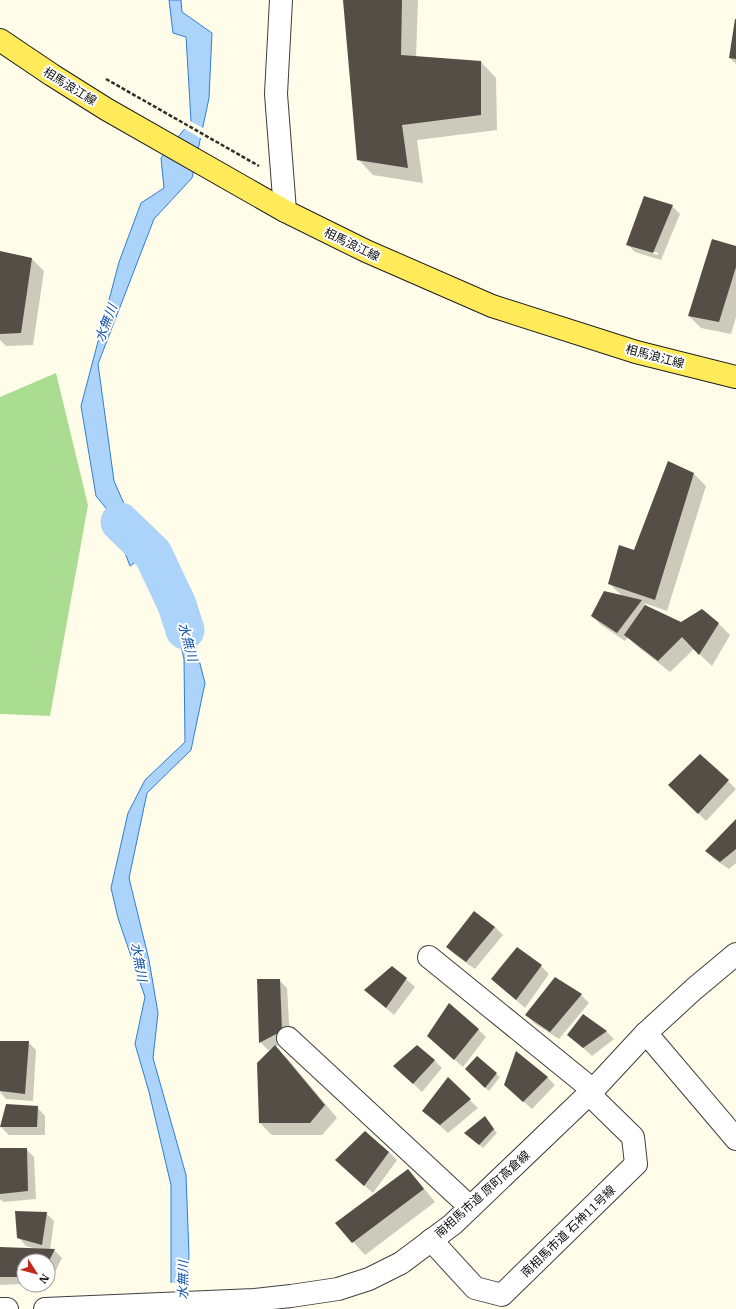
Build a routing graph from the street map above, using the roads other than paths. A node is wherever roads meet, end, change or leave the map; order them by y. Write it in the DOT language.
graph roads {
  1 [pos="281,0"];
  2 [pos="0,40"];
  3 [pos="285,211"];
  4 [pos="736,377"];
  5 [pos="736,954"];
  6 [pos="429,958"];
  7 [pos="646,1033"];
  8 [pos="288,1038"];
  9 [pos="591,1092"];
  10 [pos="736,1139"];
  11 [pos="470,1207"];
  12 [pos="431,1240"];
  13 [pos="54,1308"];
  14 [pos="0,1309"];
  15 [pos="7,1309"];
  1 -- 3 [label="street"];
  2 -- 3 [label="main road, 相馬浪江線"];
  3 -- 4 [label="main road, 相馬浪江線"];
  5 -- 7 [label="street, 南相馬市道 原町高倉線"];
  6 -- 9 [label="street"];
  7 -- 9 [label="street, 南相馬市道 原町高倉線"];
  7 -- 10 [label="street"];
  8 -- 11 [label="street"];
  9 -- 11 [label="street, 南相馬市道 原町高倉線"];
  9 -- 12 [label="street, 南相馬市道 石神11号線"];
  11 -- 12 [label="street, 南相馬市道 原町高倉線"];
  12 -- 13 [label="street, 南相馬市道 原町高倉線"];
  14 -- 15 [label="street"];
}
